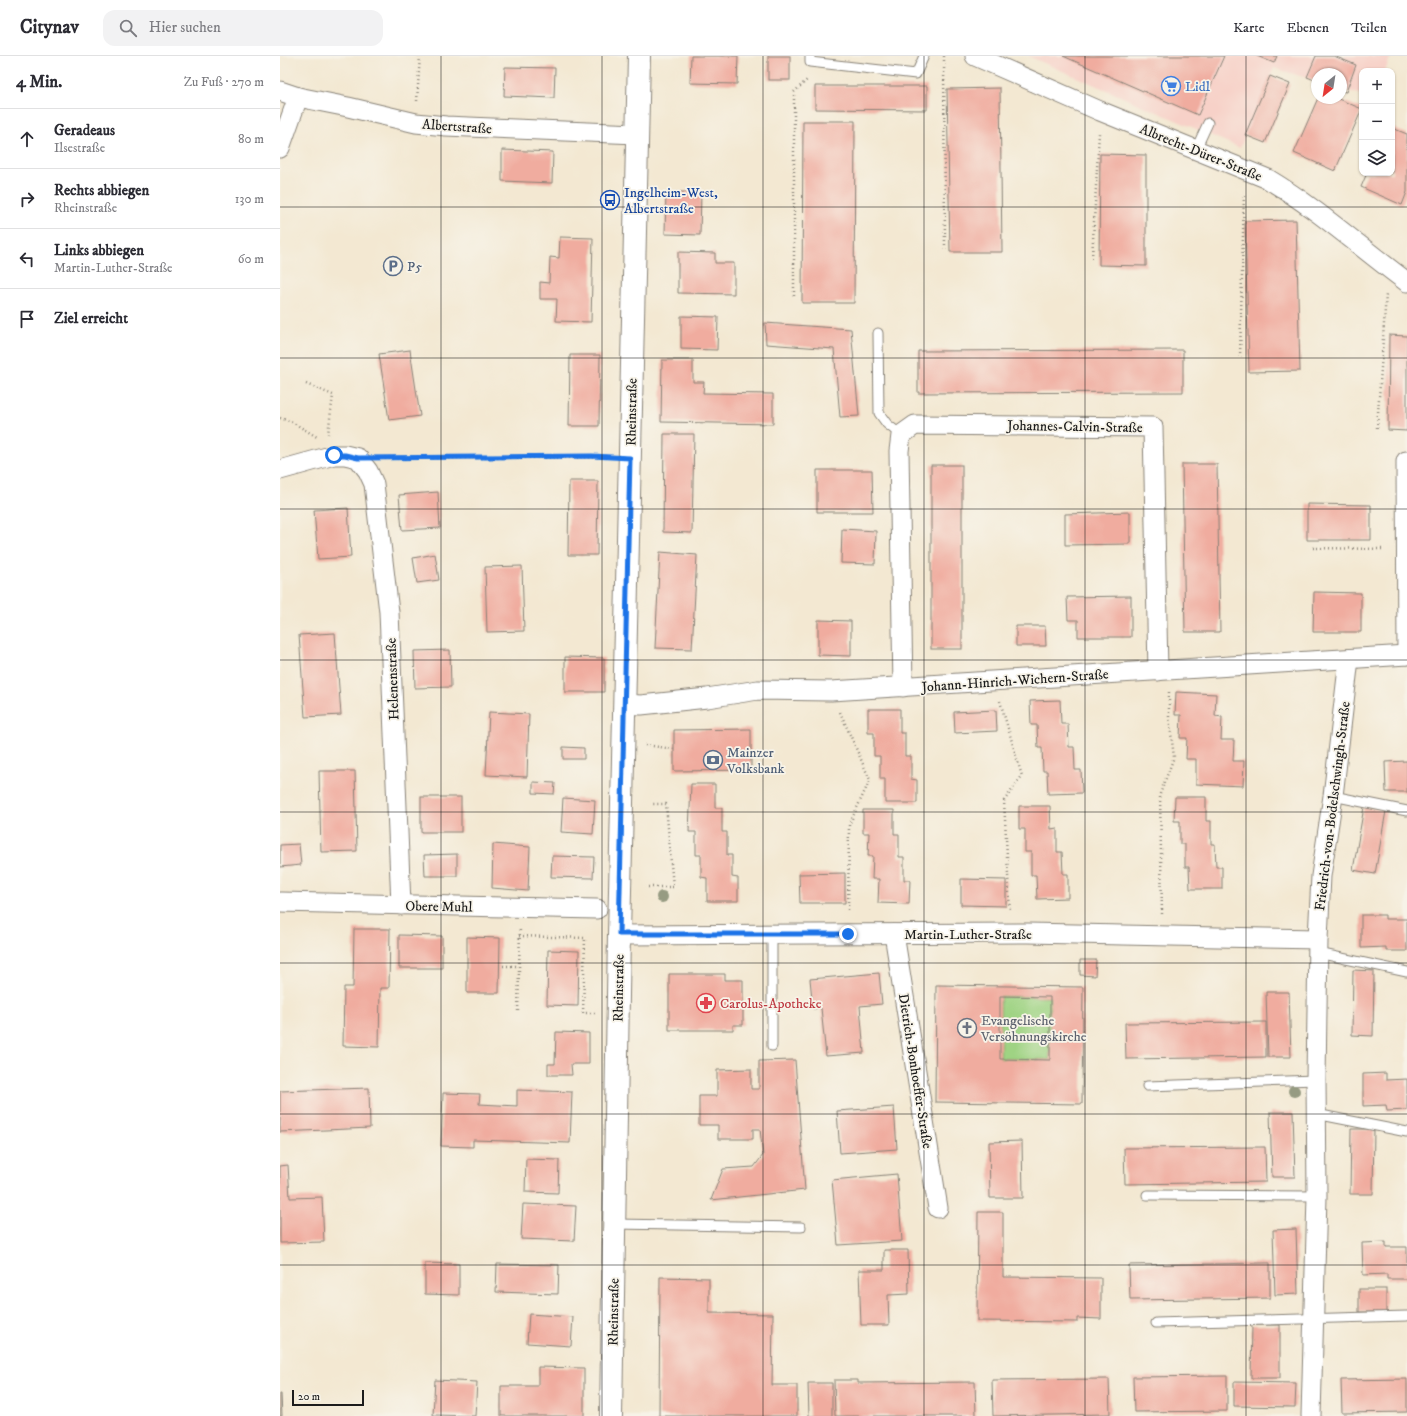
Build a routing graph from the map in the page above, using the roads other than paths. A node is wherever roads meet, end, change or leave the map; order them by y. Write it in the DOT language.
graph roads {
  1 [pos="639,56"];
  2 [pos="924,56"];
  3 [pos="975,56"];
  4 [pos="810,59"];
  5 [pos="280,91"];
  6 [pos="298,97"];
  7 [pos="1208,123"];
  8 [pos="637,134"];
  9 [pos="280,148"];
  10 [pos="1196,149"];
  11 [pos="1407,282"];
  12 [pos="878,333"];
  13 [pos="901,435"];
  14 [pos="1406,461"];
  15 [pos="280,470"];
  16 [pos="1406,550"];
  17 [pos="1407,655"];
  18 [pos="1349,659"];
  19 [pos="1163,670"];
  20 [pos="903,687"];
  21 [pos="625,704"];
  22 [pos="1333,796"];
  23 [pos="1407,811"];
  24 [pos="280,902"];
  25 [pos="402,905"];
  26 [pos="597,909"];
  27 [pos="619,934"];
  28 [pos="772,934"];
  29 [pos="894,934"];
  30 [pos="1318,946"];
  31 [pos="1407,972"];
  32 [pos="772,1046"];
  33 [pos="1316,1080"];
  34 [pos="1148,1086"];
  35 [pos="1316,1114"];
  36 [pos="1407,1132"];
  37 [pos="1147,1195"];
  38 [pos="1317,1196"];
  39 [pos="938,1208"];
  40 [pos="614,1224"];
  41 [pos="801,1227"];
  42 [pos="1407,1316"];
  43 [pos="1314,1318"];
  44 [pos="1156,1323"];
  45 [pos="611,1416"];
  46 [pos="1311,1416"];
  1 -- 8 [label="main road, Rheinstraße"];
  2 -- 4 [label="lane"];
  3 -- 10 [label="street, Albrecht-Dürer-Straße"];
  5 -- 6 [label="street, Albertstraße"];
  6 -- 8 [label="street, Albertstraße"];
  6 -- 9 [label="street"];
  7 -- 10 [label="lane"];
  8 -- 21 [label="main road, Rheinstraße"];
  10 -- 11 [label="street, Albrecht-Dürer-Straße"];
  12 -- 13 [label="lane"];
  13 -- 19 [label="street, Johannes-Calvin-Straße"];
  13 -- 20 [label="street"];
  14 -- 16 [label="street, Johann-Hinrich-Wichern-Straße"];
  15 -- 25 [label="street, Helenenstraße"];
  16 -- 17 [label="street, Johann-Hinrich-Wichern-Straße"];
  17 -- 18 [label="street, Johann-Hinrich-Wichern-Straße"];
  18 -- 19 [label="street, Johann-Hinrich-Wichern-Straße"];
  18 -- 22 [label="street, Friedrich-von-Bodelschwingh-Straße"];
  19 -- 20 [label="street, Johann-Hinrich-Wichern-Straße"];
  20 -- 21 [label="street, Johann-Hinrich-Wichern-Straße"];
  21 -- 27 [label="main road, Rheinstraße"];
  22 -- 23 [label="lane"];
  22 -- 30 [label="street, Friedrich-von-Bodelschwingh-Straße"];
  24 -- 25 [label="street, Obere Muhl"];
  25 -- 26 [label="street, Obere Muhl"];
  27 -- 28 [label="street, Martin-Luther-Straße"];
  27 -- 40 [label="main road, Rheinstraße"];
  28 -- 29 [label="street, Martin-Luther-Straße"];
  28 -- 32 [label="lane"];
  29 -- 30 [label="street, Martin-Luther-Straße"];
  29 -- 39 [label="street, Dietrich-Bonhoeffer-Straße"];
  30 -- 31 [label="lane"];
  30 -- 33 [label="street, Friedrich-von-Bodelschwingh-Straße"];
  33 -- 34 [label="lane"];
  33 -- 35 [label="street, Friedrich-von-Bodelschwingh-Straße"];
  35 -- 36 [label="lane"];
  35 -- 38 [label="street, Friedrich-von-Bodelschwingh-Straße"];
  37 -- 38 [label="lane"];
  38 -- 43 [label="street, Friedrich-von-Bodelschwingh-Straße"];
  40 -- 41 [label="lane"];
  40 -- 45 [label="main road, Rheinstraße"];
  42 -- 43 [label="lane"];
  43 -- 44 [label="lane"];
  43 -- 46 [label="street, Friedrich-von-Bodelschwingh-Straße"];
}
